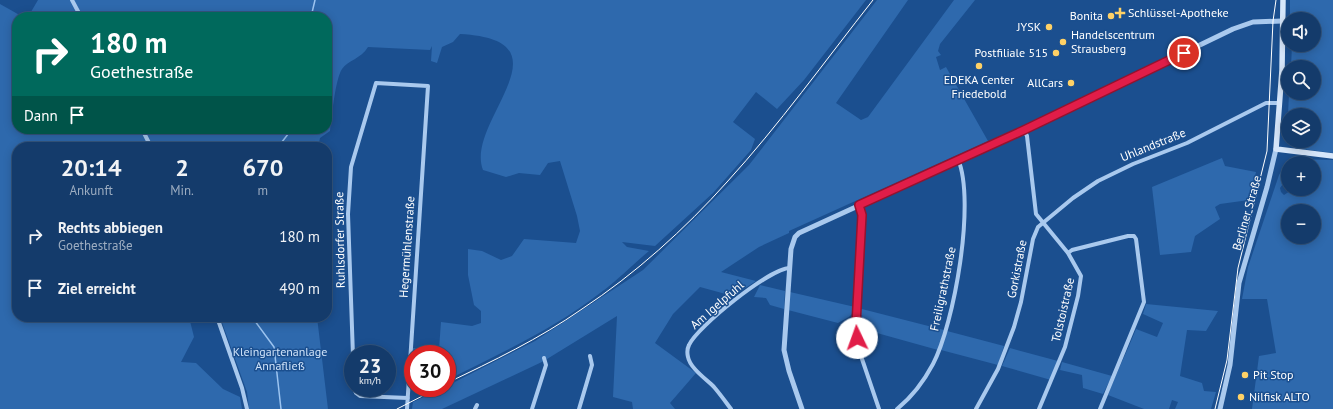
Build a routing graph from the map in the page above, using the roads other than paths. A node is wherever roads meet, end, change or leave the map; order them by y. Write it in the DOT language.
graph roads {
  1 [pos="72,0"];
  2 [pos="1283,0"];
  3 [pos="78,12"];
  4 [pos="1282,12"];
  5 [pos="1281,21"];
  6 [pos="1281,52"];
  7 [pos="428,86"];
  8 [pos="1280,103"];
  9 [pos="1024,130"];
  10 [pos="1276,149"];
  11 [pos="1333,156"];
  12 [pos="958,159"];
  13 [pos="859,205"];
  14 [pos="1043,223"];
  15 [pos="1068,253"];
  16 [pos="790,268"];
  17 [pos="219,322"];
  18 [pos="353,345"];
  19 [pos="590,356"];
  20 [pos="544,358"];
  21 [pos="384,397"];
  22 [pos="408,398"];
  23 [pos="247,409"];
  24 [pos="407,409"];
  25 [pos="532,409"];
  26 [pos="579,409"];
  27 [pos="731,409"];
  28 [pos="802,409"];
  29 [pos="879,409"];
  30 [pos="897,409"];
  31 [pos="976,409"];
  32 [pos="1039,409"];
  33 [pos="1100,409"];
  34 [pos="1220,409"];
  1 -- 3 [label="street"];
  2 -- 4 [label="main road, Berliner Straße"];
  5 -- 9 [label="street"];
  6 -- 8 [label="main road, Berliner Straße"];
  7 -- 18 [label="street, Ruhlsdorfer Straße"];
  7 -- 22 [label="street, Hegermühlenstraße"];
  8 -- 10 [label="main road, Berliner Straße"];
  8 -- 14 [label="street, Uhlandstraße"];
  9 -- 12 [label="street"];
  9 -- 14 [label="street"];
  10 -- 11 [label="main road"];
  10 -- 34 [label="street, Berliner Straße"];
  12 -- 13 [label="street"];
  12 -- 30 [label="street, Freiligrathstraße"];
  13 -- 16 [label="street"];
  13 -- 29 [label="street"];
  14 -- 15 [label="street, Tolstoistraße"];
  14 -- 31 [label="street, Gorkistraße"];
  15 -- 32 [label="street, Tolstoistraße"];
  15 -- 33 [label="street"];
  16 -- 27 [label="street, Am Igelpfuhl"];
  16 -- 28 [label="street"];
  17 -- 23 [label="street"];
  19 -- 26 [label="street"];
  20 -- 25 [label="street"];
  21 -- 22 [label="street"];
  22 -- 24 [label="street, Hegermühlenstraße"];
}
